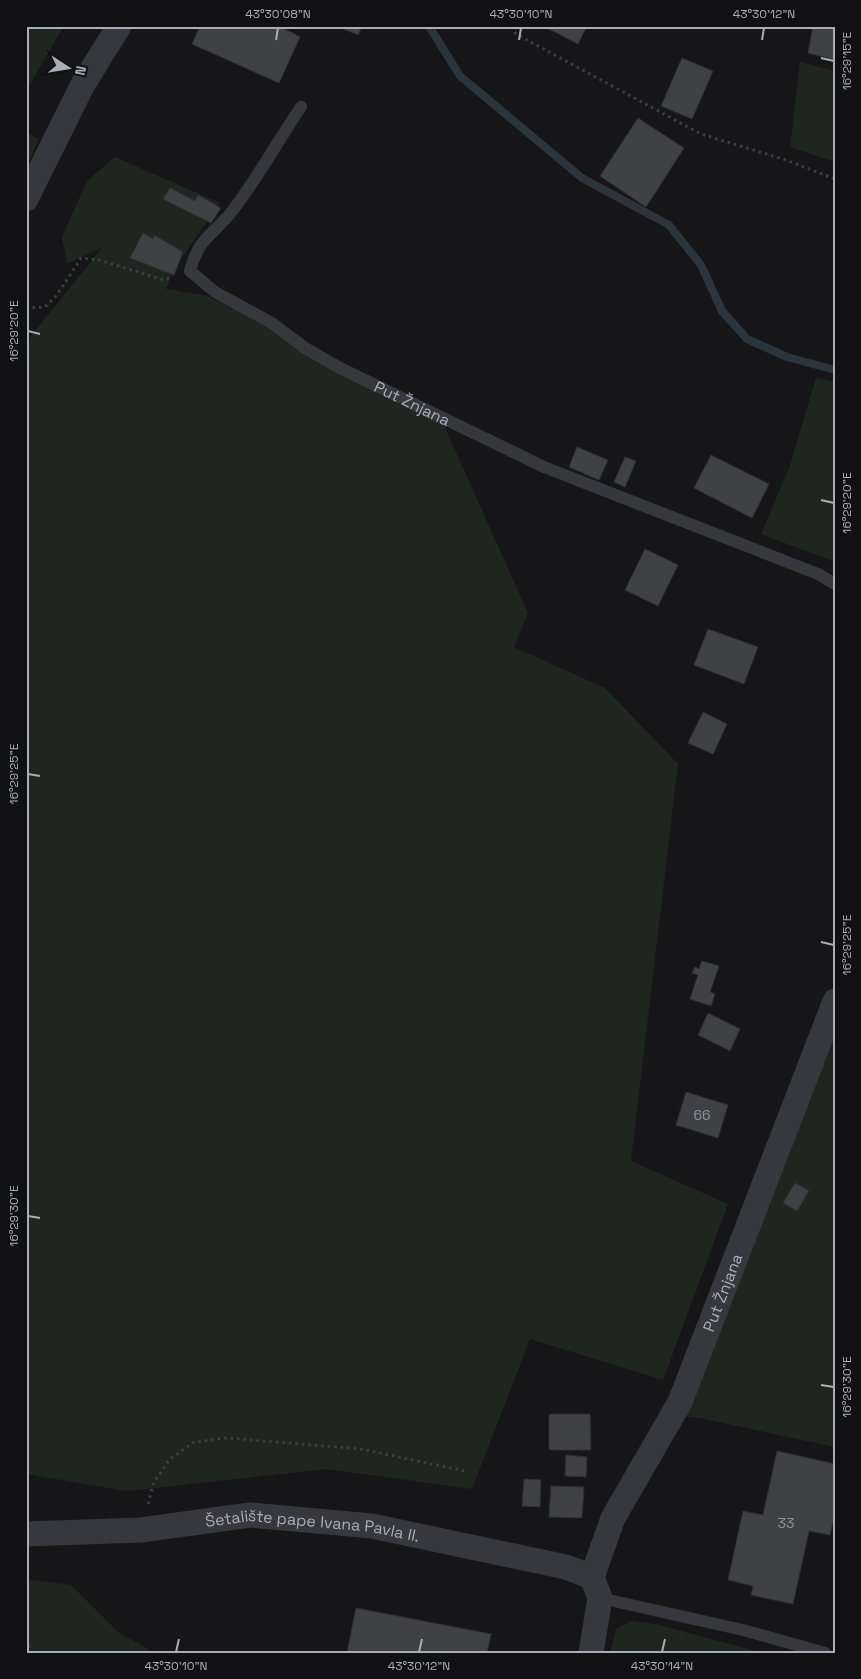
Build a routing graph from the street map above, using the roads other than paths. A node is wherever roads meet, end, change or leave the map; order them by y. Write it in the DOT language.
graph roads {
  1 [pos="119,26"];
  2 [pos="301,106"];
  3 [pos="26,199"];
  4 [pos="835,584"];
  5 [pos="835,1001"];
  6 [pos="26,1534"];
  7 [pos="596,1588"];
  8 [pos="591,1653"];
  9 [pos="825,1653"];
  1 -- 3 [label="street"];
  2 -- 4 [label="lane, Put Žnjana"];
  5 -- 7 [label="street, Put Žnjana"];
  6 -- 7 [label="street, Šetalište pape Ivana Pavla II."];
  7 -- 8 [label="street, Put Žnjana"];
  7 -- 9 [label="lane"];
}
